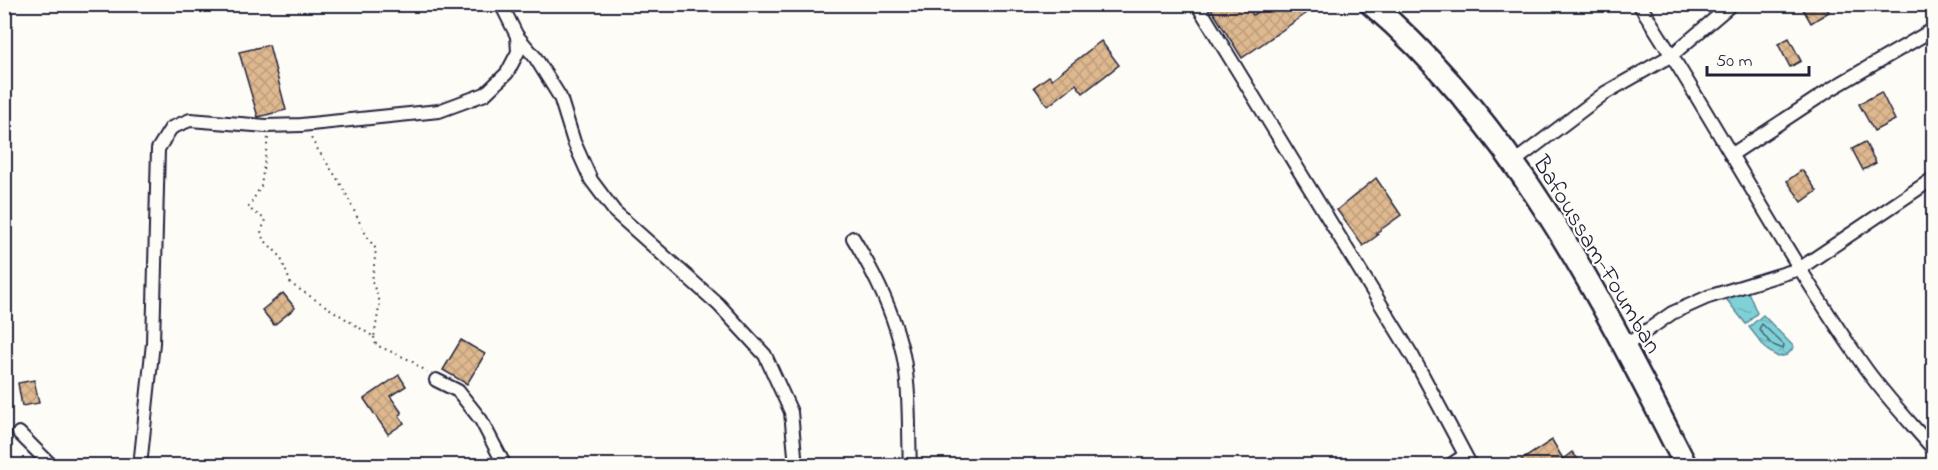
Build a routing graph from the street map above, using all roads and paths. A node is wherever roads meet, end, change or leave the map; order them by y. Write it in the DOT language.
graph roads {
  1 [pos="501,4"];
  2 [pos="1197,4"];
  3 [pos="1371,4"];
  4 [pos="1639,4"];
  5 [pos="1732,4"];
  6 [pos="1934,29"];
  7 [pos="517,36"];
  8 [pos="1672,55"];
  9 [pos="301,125"];
  10 [pos="266,126"];
  11 [pos="1731,155"];
  12 [pos="1514,162"];
  13 [pos="1934,178"];
  14 [pos="853,238"];
  15 [pos="1799,269"];
  16 [pos="374,337"];
  17 [pos="1625,346"];
  18 [pos="436,380"];
  19 [pos="19,433"];
  20 [pos="1934,450"];
  21 [pos="1467,460"];
  22 [pos="52,465"];
  23 [pos="140,465"];
  24 [pos="505,465"];
  25 [pos="796,465"];
  26 [pos="910,465"];
  27 [pos="1449,465"];
  28 [pos="1686,465"];
  1 -- 7 [label="street"];
  2 -- 21 [label="street"];
  3 -- 12 [label="highway, Bafoussam-Foumban"];
  4 -- 8 [label="street"];
  5 -- 8 [label="street"];
  6 -- 11 [label="street"];
  7 -- 9 [label="street"];
  7 -- 25 [label="street"];
  8 -- 11 [label="street"];
  8 -- 12 [label="street"];
  9 -- 10 [label="street"];
  9 -- 16 [label="path"];
  10 -- 16 [label="path"];
  10 -- 23 [label="street"];
  11 -- 15 [label="street"];
  12 -- 17 [label="highway, Bafoussam-Foumban"];
  13 -- 15 [label="street"];
  14 -- 26 [label="street"];
  15 -- 17 [label="street"];
  15 -- 20 [label="street"];
  16 -- 18 [label="path"];
  17 -- 28 [label="highway, Bafoussam-Foumban"];
  18 -- 24 [label="street"];
  19 -- 22 [label="street"];
  21 -- 27 [label="street"];
}
